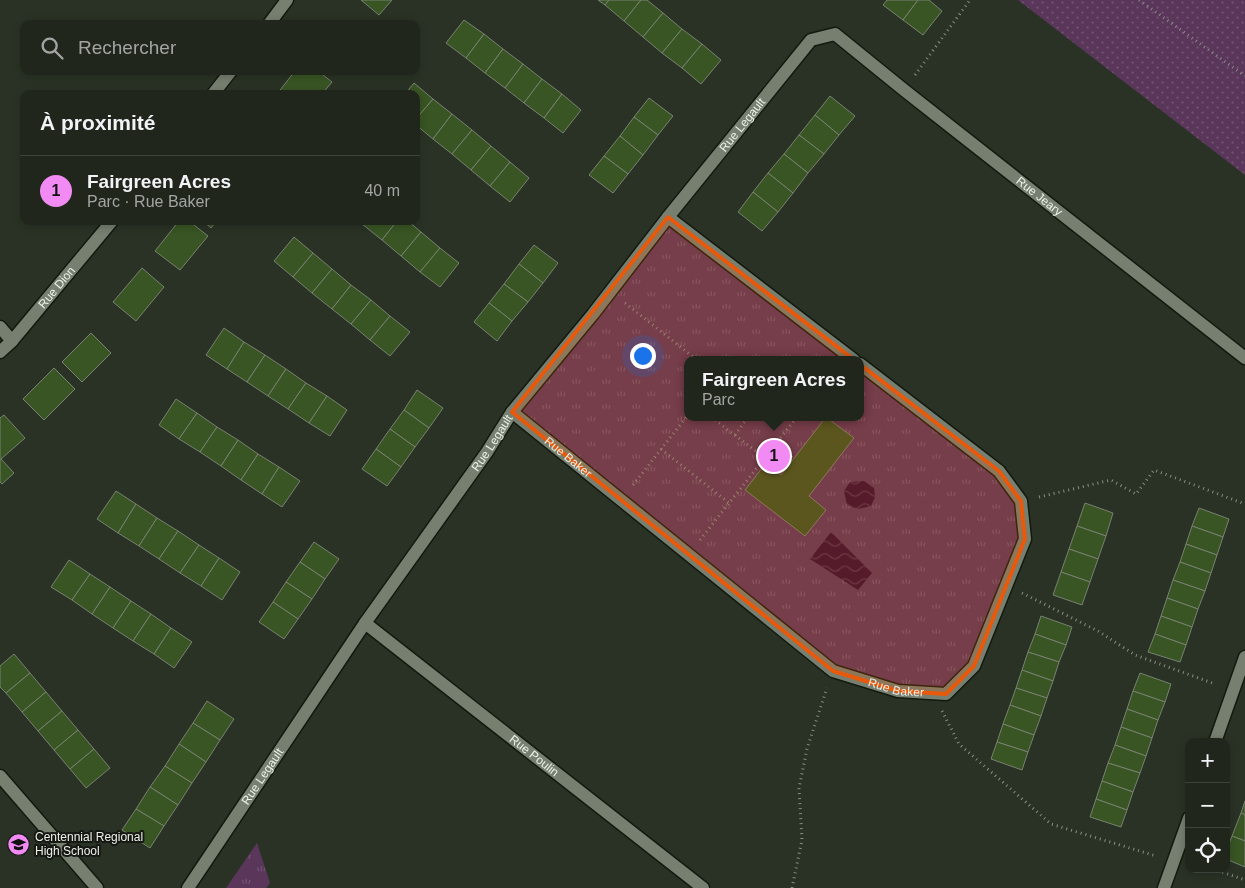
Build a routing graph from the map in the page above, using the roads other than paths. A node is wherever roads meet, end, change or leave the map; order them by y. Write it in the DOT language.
graph roads {
  1 [pos="288,0"];
  2 [pos="272,20"];
  3 [pos="835,34"];
  4 [pos="228,75"];
  5 [pos="216,90"];
  6 [pos="668,217"];
  7 [pos="109,225"];
  8 [pos="0,327"];
  9 [pos="12,341"];
  10 [pos="0,352"];
  11 [pos="849,356"];
  12 [pos="1245,358"];
  13 [pos="864,367"];
  14 [pos="512,412"];
  15 [pos="366,623"];
  16 [pos="1245,657"];
  17 [pos="1217,738"];
  18 [pos="0,776"];
  19 [pos="1186,828"];
  20 [pos="97,888"];
  21 [pos="188,888"];
  22 [pos="703,888"];
  23 [pos="1164,888"];
  1 -- 2 [label="street"];
  3 -- 6 [label="street, Rue Legault"];
  3 -- 12 [label="street, Rue Jeary"];
  4 -- 5 [label="street"];
  6 -- 11 [label="street"];
  6 -- 14 [label="street, Rue Legault"];
  7 -- 9 [label="street, Rue Dion"];
  8 -- 9 [label="street"];
  9 -- 10 [label="street, Rue Dion"];
  13 -- 14 [label="street, Rue Baker"];
  14 -- 15 [label="street, Rue Legault"];
  15 -- 21 [label="street, Rue Legault"];
  15 -- 22 [label="street, Rue Poulin"];
  16 -- 17 [label="street"];
  18 -- 20 [label="street"];
  19 -- 23 [label="street"];
}
